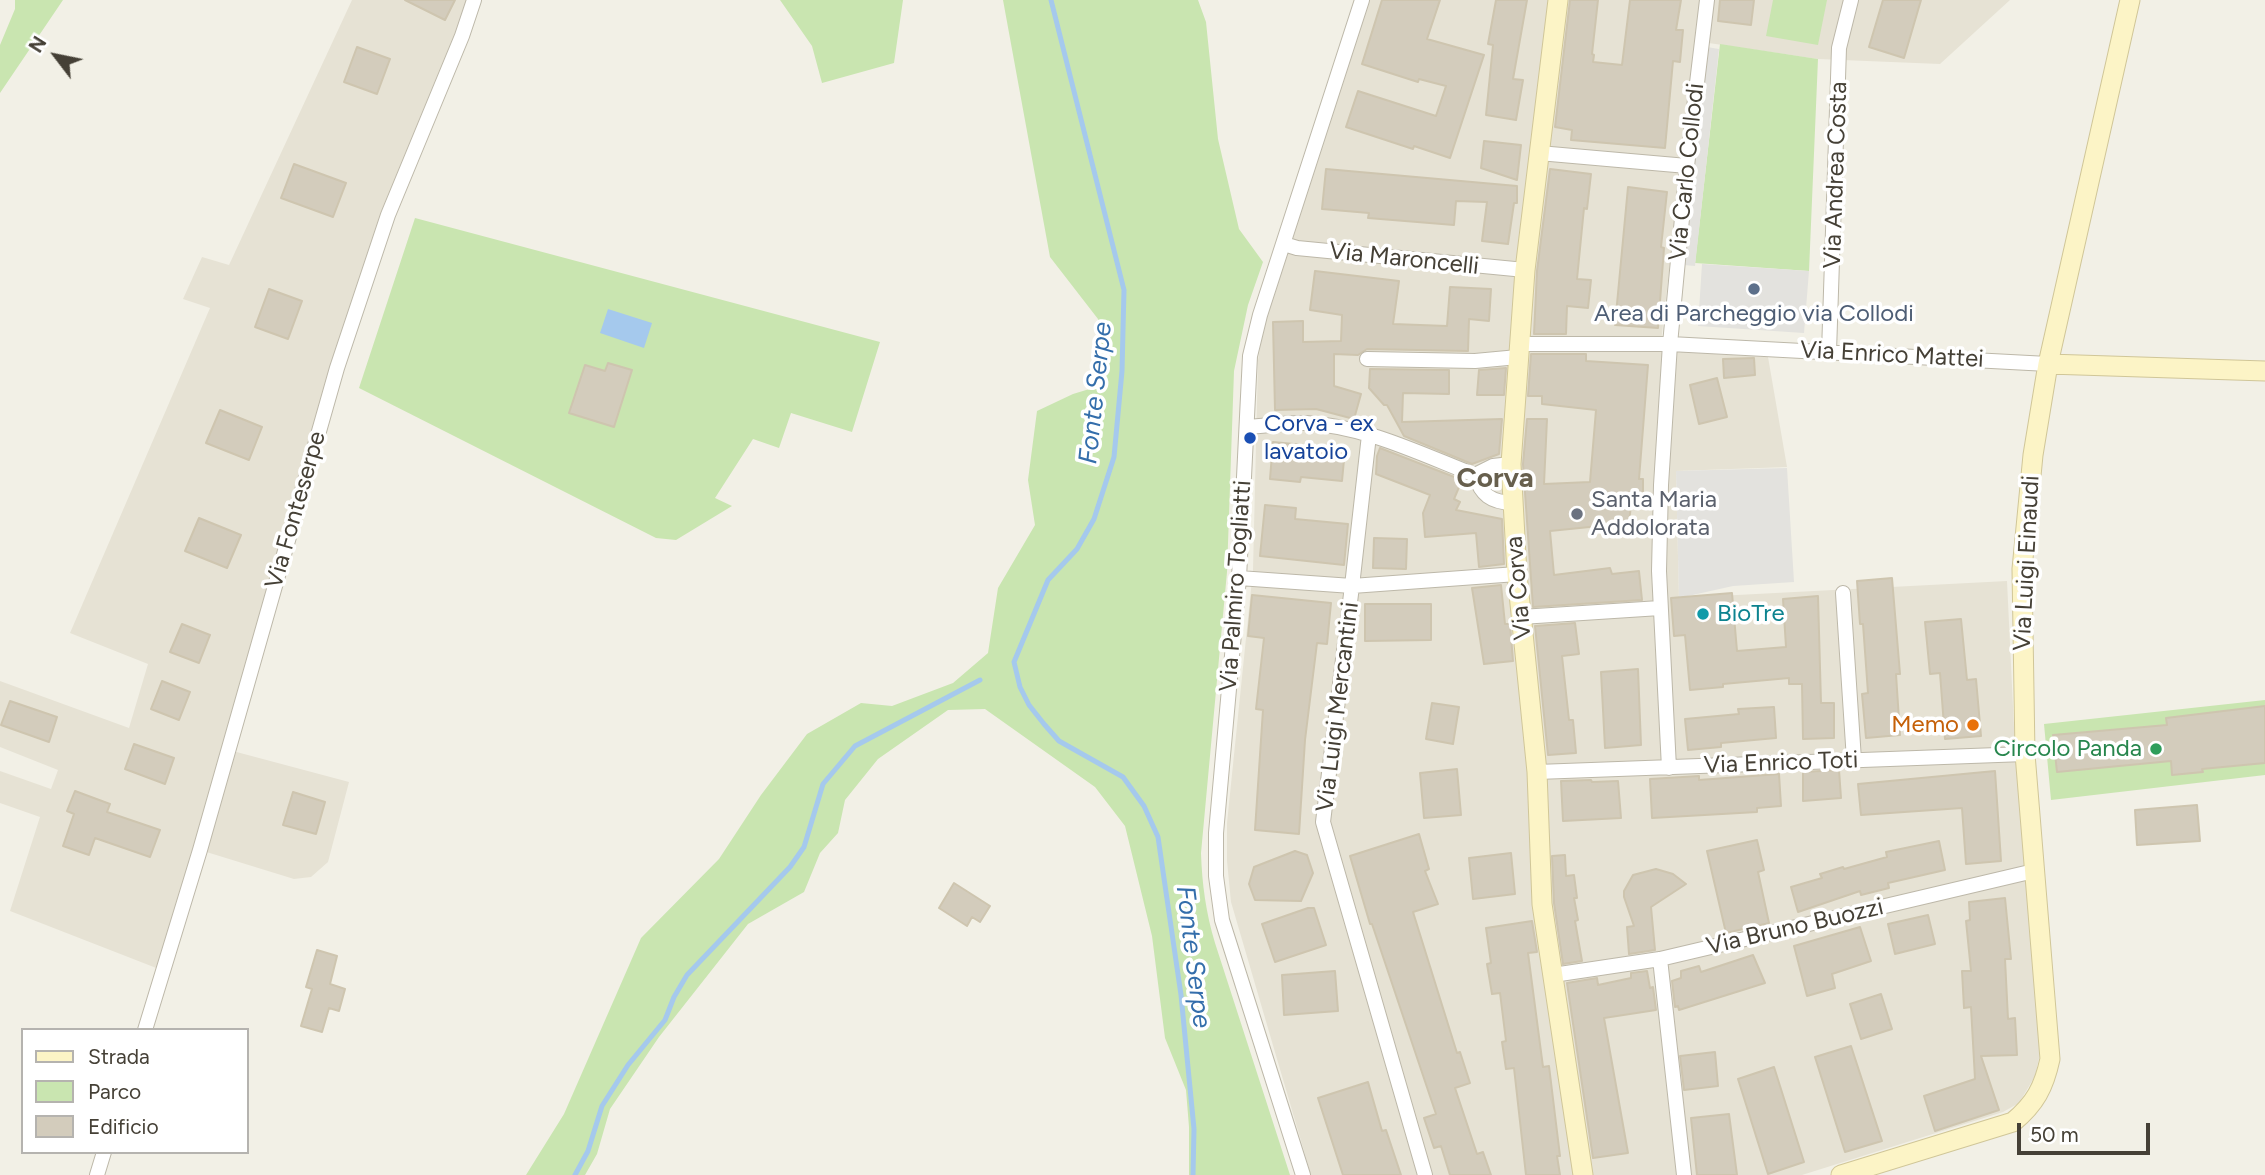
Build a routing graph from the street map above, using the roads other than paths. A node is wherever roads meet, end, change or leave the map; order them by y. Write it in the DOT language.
graph roads {
  1 [pos="474,0"];
  2 [pos="1362,0"];
  3 [pos="1558,0"];
  4 [pos="1707,0"];
  5 [pos="1851,0"];
  6 [pos="2130,0"];
  7 [pos="1539,153"];
  8 [pos="1687,166"];
  9 [pos="1284,244"];
  10 [pos="1525,270"];
  11 [pos="1670,344"];
  12 [pos="1519,351"];
  13 [pos="1829,352"];
  14 [pos="1367,359"];
  15 [pos="2048,364"];
  16 [pos="2265,371"];
  17 [pos="1247,427"];
  18 [pos="1368,435"];
  19 [pos="1511,464"];
  20 [pos="1475,474"];
  21 [pos="1512,503"];
  22 [pos="1517,574"];
  23 [pos="1239,578"];
  24 [pos="1352,586"];
  25 [pos="1843,593"];
  26 [pos="1660,608"];
  27 [pos="1521,617"];
  28 [pos="2025,754"];
  29 [pos="1854,760"];
  30 [pos="1668,768"];
  31 [pos="1537,772"];
  32 [pos="2034,870"];
  33 [pos="1660,959"];
  34 [pos="1553,975"];
  35 [pos="146,1028"];
  36 [pos="103,1154"];
  37 [pos="97,1175"];
  38 [pos="1303,1175"];
  39 [pos="1425,1175"];
  40 [pos="1583,1175"];
  41 [pos="1685,1175"];
  42 [pos="1840,1175"];
  1 -- 35 [label="street, Via Fonteserpe"];
  2 -- 9 [label="street, Via Palmiro Togliatti"];
  3 -- 7 [label="street, Via Corva"];
  4 -- 8 [label="street, Via Carlo Collodi"];
  5 -- 13 [label="street, Via Andrea Costa"];
  6 -- 15 [label="street, Via Luigi Einaudi"];
  7 -- 8 [label="street"];
  7 -- 10 [label="street, Via Corva"];
  8 -- 11 [label="street, Via Carlo Collodi"];
  9 -- 10 [label="street, Via Maroncelli"];
  9 -- 17 [label="street, Via Palmiro Togliatti"];
  10 -- 12 [label="street, Via Corva"];
  11 -- 12 [label="street, Via Enrico Mattei"];
  11 -- 13 [label="street, Via Enrico Mattei"];
  11 -- 26 [label="street, Via Carlo Collodi"];
  12 -- 14 [label="street, Via Enrico Mattei"];
  12 -- 19 [label="street, Via Corva"];
  13 -- 15 [label="street, Via Enrico Mattei"];
  15 -- 16 [label="street, Via Enrico Mattei"];
  15 -- 28 [label="street, Via Luigi Einaudi"];
  17 -- 18 [label="street"];
  17 -- 23 [label="street, Via Palmiro Togliatti"];
  18 -- 20 [label="street"];
  18 -- 24 [label="street, Via Luigi Mercantini"];
  19 -- 20 [label="street"];
  19 -- 21 [label="street, Via Corva"];
  20 -- 21 [label="street"];
  21 -- 22 [label="street, Via Corva"];
  22 -- 24 [label="street"];
  22 -- 27 [label="street, Via Corva"];
  23 -- 24 [label="street"];
  23 -- 38 [label="street, Via Palmiro Togliatti"];
  24 -- 39 [label="street, Via Luigi Mercantini"];
  25 -- 29 [label="street"];
  26 -- 27 [label="street"];
  26 -- 30 [label="street, Via Carlo Collodi"];
  27 -- 31 [label="street, Via Corva"];
  28 -- 29 [label="street, Via Enrico Toti"];
  28 -- 32 [label="street, Via Luigi Einaudi"];
  29 -- 30 [label="street, Via Enrico Toti"];
  30 -- 31 [label="street, Via Enrico Toti"];
  31 -- 34 [label="street, Via Corva"];
  32 -- 33 [label="street, Via Bruno Buozzi"];
  32 -- 42 [label="street, Via Luigi Einaudi"];
  33 -- 34 [label="street, Via Bruno Buozzi"];
  33 -- 41 [label="street"];
  34 -- 40 [label="street, Via Corva"];
  36 -- 37 [label="street"];
}
